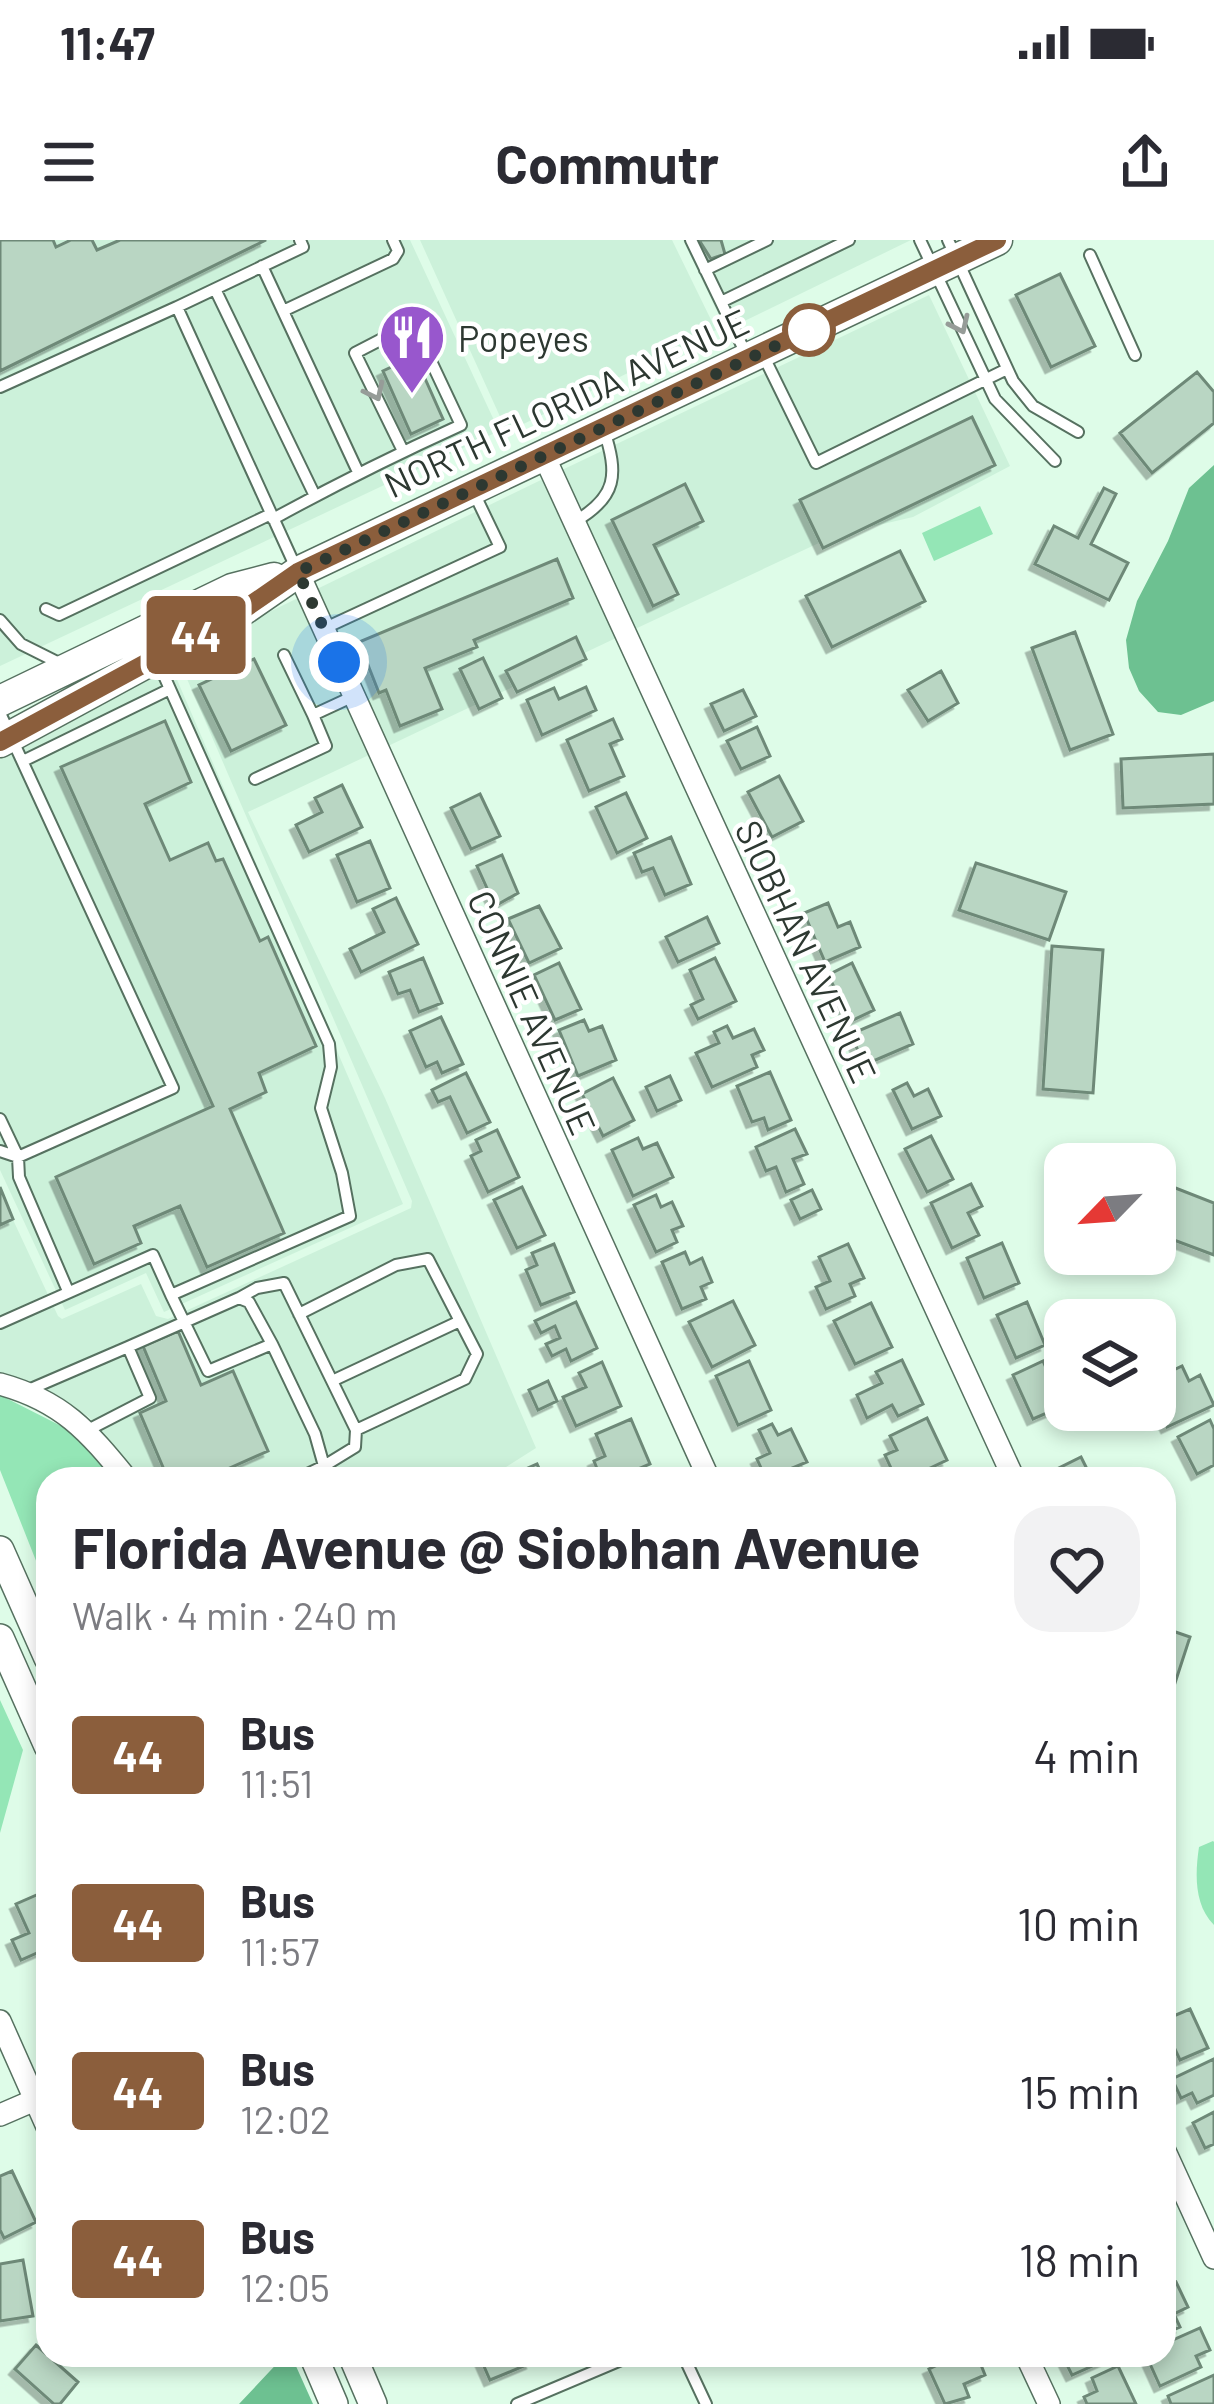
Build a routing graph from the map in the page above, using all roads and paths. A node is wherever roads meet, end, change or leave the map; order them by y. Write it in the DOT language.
graph roads {
  1 [pos="317,240"];
  2 [pos="393,240"];
  3 [pos="691,240"];
  4 [pos="767,240"];
  5 [pos="849,240"];
  6 [pos="920,240"];
  7 [pos="997,240"];
  8 [pos="301,243"];
  9 [pos="1090,255"];
  10 [pos="947,256"];
  11 [pos="262,266"];
  12 [pos="705,270"];
  13 [pos="215,289"];
  14 [pos="721,302"];
  15 [pos="176,307"];
  16 [pos="283,311"];
  17 [pos="755,355"];
  18 [pos="1136,355"];
  19 [pos="1007,369"];
  20 [pos="986,379"];
  21 [pos="0,387"];
  22 [pos="603,428"];
  23 [pos="1078,432"];
  24 [pos="404,451"];
  25 [pos="544,456"];
  26 [pos="1055,460"];
  27 [pos="358,472"];
  28 [pos="473,490"];
  29 [pos="315,496"];
  30 [pos="272,516"];
  31 [pos="574,522"];
  32 [pos="298,572"];
  33 [pos="46,609"];
  34 [pos="0,620"];
  35 [pos="323,629"];
  36 [pos="284,655"];
  37 [pos="156,657"];
  38 [pos="70,667"];
  39 [pos="170,689"];
  40 [pos="354,696"];
  41 [pos="0,701"];
  42 [pos="313,715"];
  43 [pos="9,738"];
  44 [pos="255,779"];
  45 [pos="0,1119"];
  46 [pos="0,1151"];
  47 [pos="18,1157"];
  48 [pos="68,1292"];
  49 [pos="172,1295"];
  50 [pos="239,1298"];
  51 [pos="298,1314"];
  52 [pos="1,1319"];
  53 [pos="184,1320"];
  54 [pos="460,1321"];
  55 [pos="272,1344"];
  56 [pos="128,1347"];
  57 [pos="332,1381"];
  58 [pos="0,1384"];
  59 [pos="26,1391"];
  60 [pos="88,1430"];
  61 [pos="356,1430"];
  62 [pos="324,1466"];
  63 [pos="117,1467"];
  64 [pos="704,1467"];
  65 [pos="1001,1467"];
  66 [pos="0,1550"];
  67 [pos="36,1631"];
  68 [pos="0,1638"];
  69 [pos="36,1719"];
  70 [pos="0,2021"];
  71 [pos="36,2086"];
  72 [pos="36,2100"];
  73 [pos="0,2115"];
  74 [pos="1176,2175"];
  75 [pos="1214,2258"];
  76 [pos="318,2367"];
  77 [pos="357,2367"];
  78 [pos="605,2367"];
  79 [pos="689,2367"];
  80 [pos="1032,2367"];
  81 [pos="334,2404"];
  82 [pos="373,2404"];
  83 [pos="518,2404"];
  84 [pos="706,2404"];
  85 [pos="1049,2404"];
  1 -- 8 [label="lane"];
  2 -- 16 [label="lane"];
  3 -- 12 [label="lane"];
  4 -- 12 [label="lane"];
  5 -- 14 [label="lane"];
  6 -- 10 [label="lane"];
  7 -- 10 [label="main road, NORTH FLORIDA AVENUE"];
  8 -- 11 [label="lane"];
  9 -- 18 [label="lane"];
  10 -- 17 [label="main road, NORTH FLORIDA AVENUE"];
  10 -- 19 [label="lane"];
  10 -- 20 [label="lane, one-way"];
  11 -- 13 [label="lane"];
  11 -- 16 [label="lane"];
  12 -- 14 [label="lane"];
  13 -- 15 [label="lane"];
  13 -- 29 [label="lane"];
  14 -- 17 [label="lane"];
  15 -- 21 [label="lane"];
  15 -- 30 [label="lane"];
  16 -- 27 [label="lane"];
  17 -- 20 [label="lane"];
  17 -- 22 [label="main road, NORTH FLORIDA AVENUE"];
  19 -- 20 [label="lane"];
  19 -- 23 [label="lane"];
  20 -- 26 [label="lane"];
  22 -- 25 [label="main road, NORTH FLORIDA AVENUE"];
  22 -- 31 [label="lane"];
  24 -- 24 [label="lane, one-way"];
  24 -- 27 [label="lane"];
  25 -- 28 [label="main road, NORTH FLORIDA AVENUE"];
  25 -- 31 [label="street, SIOBHAN AVENUE"];
  27 -- 29 [label="lane"];
  28 -- 32 [label="main road, NORTH FLORIDA AVENUE"];
  28 -- 35 [label="lane"];
  29 -- 30 [label="lane"];
  30 -- 32 [label="lane"];
  30 -- 33 [label="lane"];
  31 -- 65 [label="street, SIOBHAN AVENUE"];
  32 -- 35 [label="street, CONNIE AVENUE"];
  32 -- 37 [label="main road, NORTH FLORIDA AVENUE"];
  32 -- 38 [label="main road, NORTH FLORIDA AVENUE"];
  34 -- 38 [label="lane"];
  35 -- 40 [label="street, CONNIE AVENUE"];
  36 -- 42 [label="lane"];
  37 -- 39 [label="lane"];
  37 -- 43 [label="main road, NORTH FLORIDA AVENUE"];
  38 -- 41 [label="main road, NORTH FLORIDA AVENUE"];
  39 -- 43 [label="lane"];
  39 -- 49 [label="lane"];
  40 -- 42 [label="lane"];
  40 -- 64 [label="street, CONNIE AVENUE"];
  42 -- 44 [label="lane"];
  43 -- 47 [label="lane"];
  45 -- 47 [label="lane"];
  46 -- 47 [label="lane"];
  47 -- 48 [label="lane"];
  48 -- 49 [label="lane"];
  48 -- 52 [label="lane"];
  49 -- 53 [label="lane"];
  50 -- 51 [label="lane"];
  50 -- 53 [label="lane"];
  50 -- 55 [label="lane"];
  51 -- 54 [label="lane"];
  51 -- 57 [label="lane"];
  53 -- 55 [label="lane"];
  53 -- 56 [label="lane"];
  54 -- 57 [label="lane"];
  54 -- 61 [label="lane"];
  55 -- 62 [label="lane"];
  56 -- 59 [label="lane"];
  56 -- 60 [label="lane"];
  57 -- 61 [label="lane"];
  58 -- 59 [label="street"];
  59 -- 60 [label="street"];
  60 -- 63 [label="street"];
  61 -- 62 [label="lane"];
  66 -- 67 [label="main road"];
  68 -- 69 [label="main road"];
  70 -- 71 [label="street"];
  72 -- 73 [label="street"];
  74 -- 75 [label="street"];
  76 -- 81 [label="main road"];
  77 -- 82 [label="main road"];
  78 -- 83 [label="lane"];
  79 -- 84 [label="lane"];
  80 -- 85 [label="street"];
}
